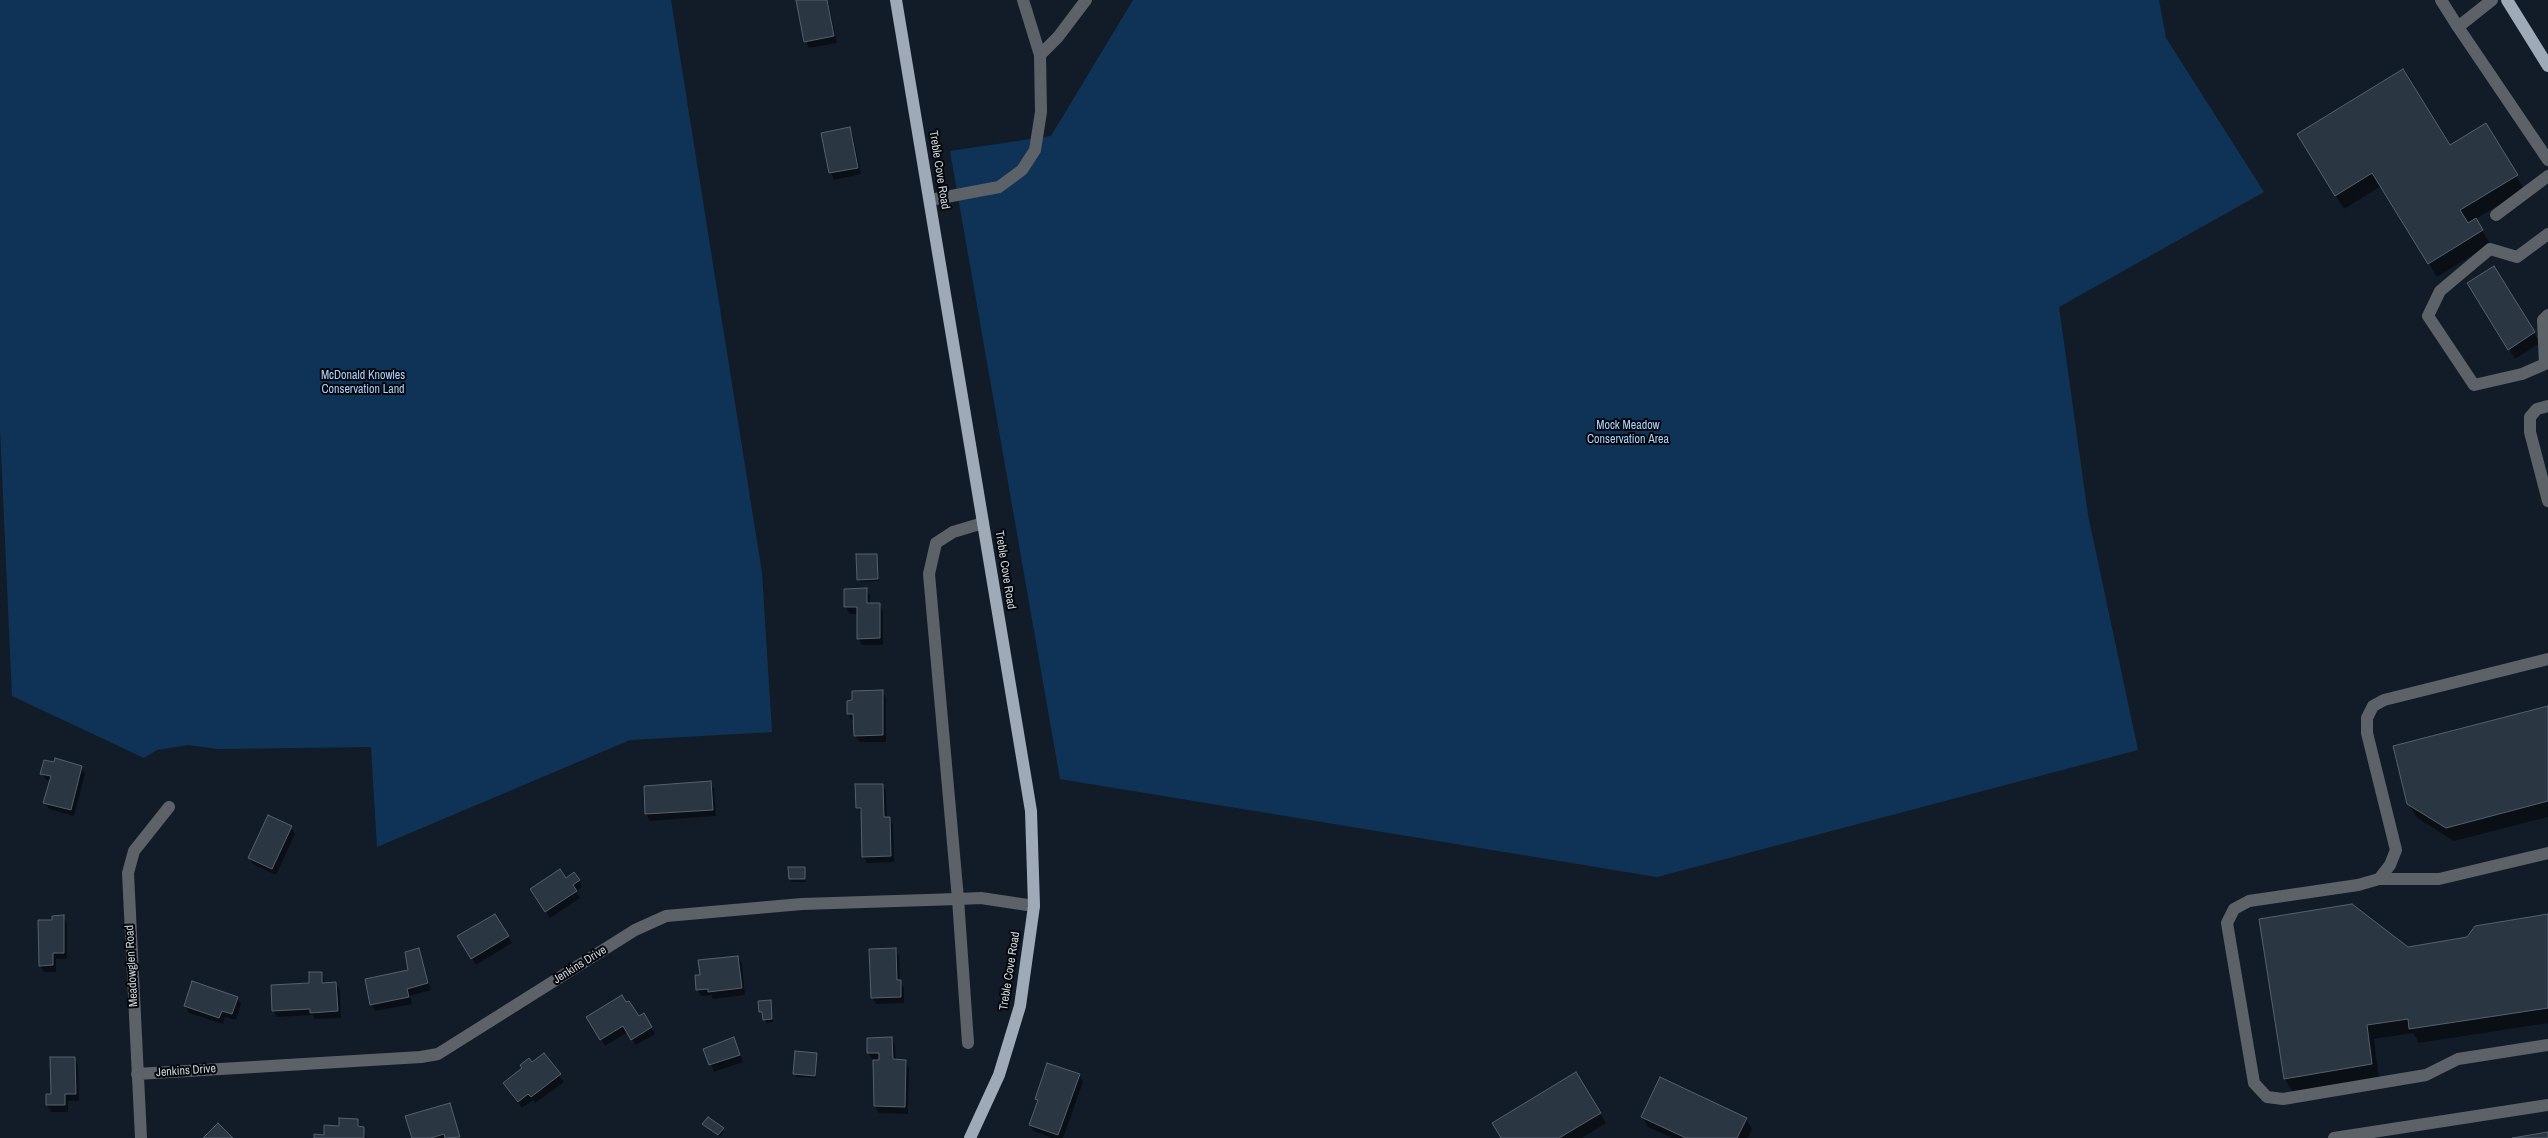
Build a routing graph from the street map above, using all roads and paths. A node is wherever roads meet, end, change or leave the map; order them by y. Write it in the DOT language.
graph roads {
  1 [pos="896,0"];
  2 [pos="1023,0"];
  3 [pos="1086,0"];
  4 [pos="2441,0"];
  5 [pos="2492,0"];
  6 [pos="2507,0"];
  7 [pos="2458,27"];
  8 [pos="1040,55"];
  9 [pos="2548,66"];
  10 [pos="2548,160"];
  11 [pos="2548,176"];
  12 [pos="930,200"];
  13 [pos="2496,215"];
  14 [pos="2548,234"];
  15 [pos="2548,314"];
  16 [pos="2546,367"];
  17 [pos="2548,406"];
  18 [pos="2548,501"];
  19 [pos="983,523"];
  20 [pos="2548,659"];
  21 [pos="169,807"];
  22 [pos="2548,853"];
  23 [pos="2379,879"];
  24 [pos="958,899"];
  25 [pos="1034,906"];
  26 [pos="968,1043"];
  27 [pos="2548,1045"];
  28 [pos="137,1074"];
  29 [pos="2548,1105"];
  30 [pos="140,1138"];
  31 [pos="970,1138"];
  32 [pos="2334,1138"];
  1 -- 12 [label="main road, Treble Cove Road"];
  2 -- 8 [label="street"];
  3 -- 8 [label="street"];
  4 -- 7 [label="street"];
  5 -- 7 [label="street"];
  6 -- 9 [label="main road"];
  7 -- 10 [label="street"];
  8 -- 12 [label="street"];
  11 -- 13 [label="street"];
  12 -- 19 [label="main road, Treble Cove Road"];
  14 -- 16 [label="street"];
  15 -- 16 [label="street"];
  17 -- 18 [label="street"];
  19 -- 24 [label="street"];
  19 -- 25 [label="main road, Treble Cove Road"];
  20 -- 23 [label="street"];
  21 -- 28 [label="street, Meadowglen Road"];
  22 -- 23 [label="street"];
  23 -- 27 [label="street"];
  24 -- 25 [label="street, Jenkins Drive"];
  24 -- 26 [label="street"];
  24 -- 28 [label="street, Jenkins Drive"];
  25 -- 31 [label="main road, Treble Cove Road"];
  28 -- 30 [label="street, Meadowglen Road"];
  29 -- 32 [label="street"];
}
